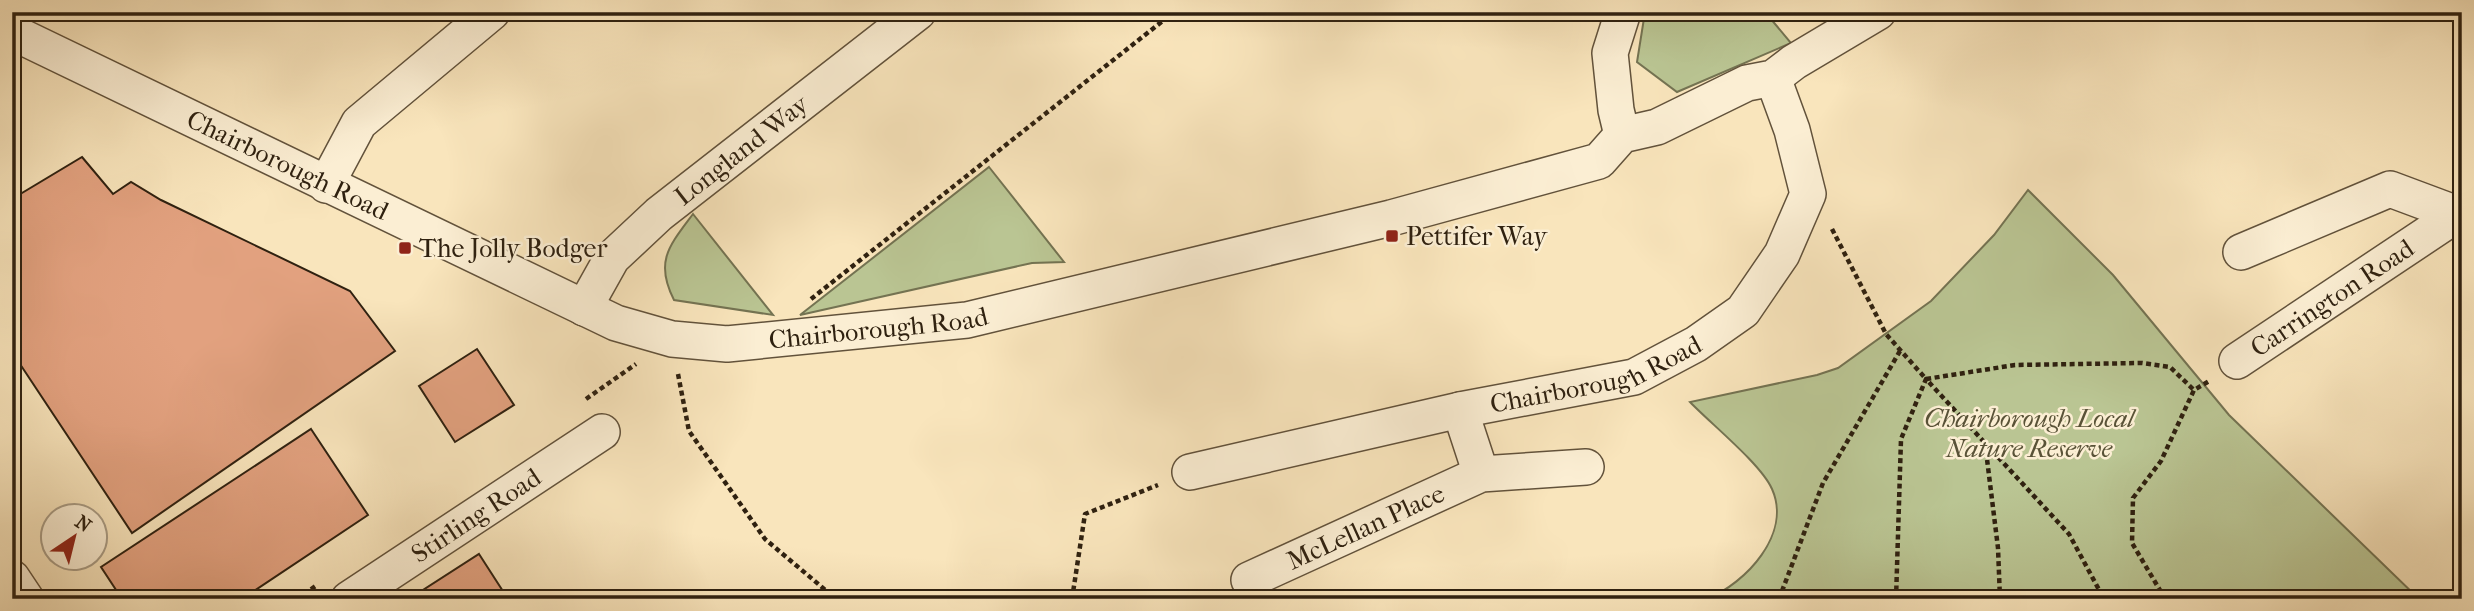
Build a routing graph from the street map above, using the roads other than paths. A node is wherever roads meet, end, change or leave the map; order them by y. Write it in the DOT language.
graph roads {
  1 [pos="492,12"];
  2 [pos="918,12"];
  3 [pos="1623,12"];
  4 [pos="1878,12"];
  5 [pos="12,32"];
  6 [pos="1773,79"];
  7 [pos="1622,135"];
  8 [pos="326,185"];
  9 [pos="2459,213"];
  10 [pos="2241,252"];
  11 [pos="584,308"];
  12 [pos="2237,361"];
  13 [pos="1460,410"];
  14 [pos="602,432"];
  15 [pos="1586,467"];
  16 [pos="1190,472"];
  17 [pos="1481,474"];
  18 [pos="12,578"];
  19 [pos="1249,580"];
  20 [pos="26,599"];
  21 [pos="349,599"];
  1 -- 8 [label="street"];
  2 -- 11 [label="street, Longland Way"];
  3 -- 7 [label="street"];
  4 -- 6 [label="street"];
  5 -- 8 [label="street, Chairborough Road"];
  6 -- 7 [label="street"];
  6 -- 13 [label="street, Chairborough Road"];
  7 -- 11 [label="street, Chairborough Road"];
  8 -- 11 [label="street, Chairborough Road"];
  9 -- 10 [label="street"];
  9 -- 12 [label="street, Carrington Road"];
  13 -- 16 [label="street, Chairborough Road"];
  13 -- 17 [label="street"];
  14 -- 21 [label="street, Stirling Road"];
  15 -- 17 [label="street, McLellan Place"];
  17 -- 19 [label="street, McLellan Place"];
  18 -- 20 [label="street"];
}
